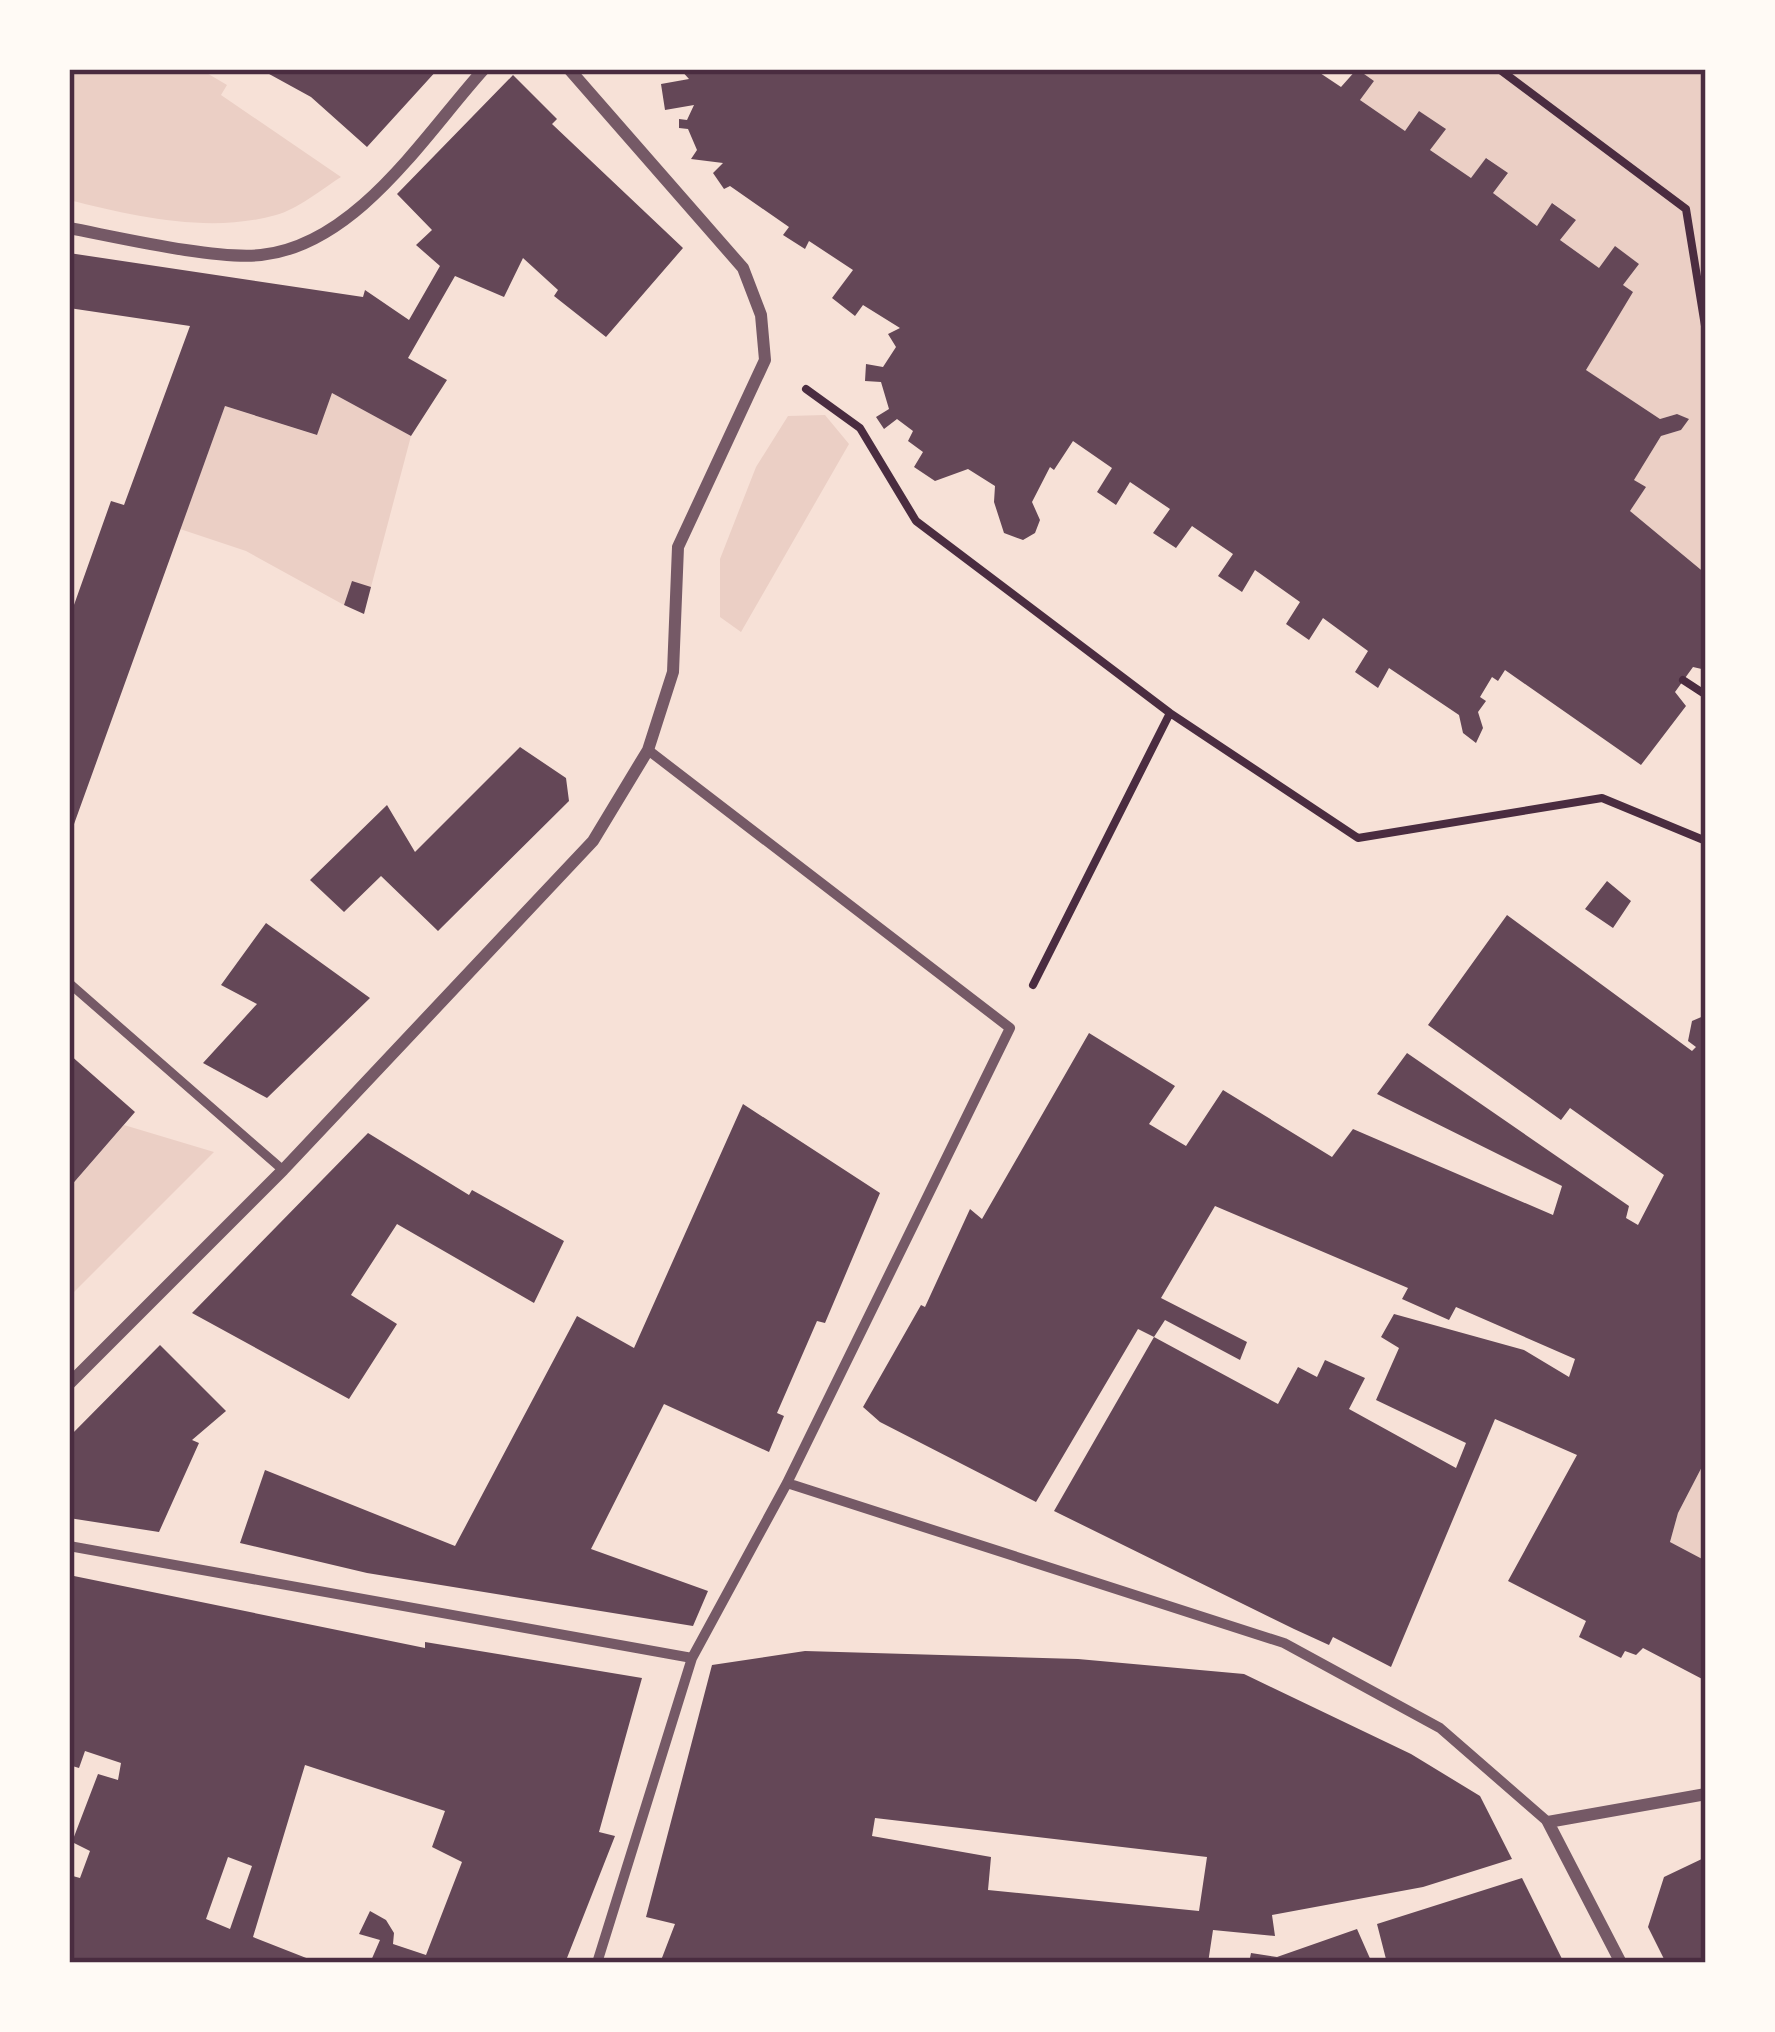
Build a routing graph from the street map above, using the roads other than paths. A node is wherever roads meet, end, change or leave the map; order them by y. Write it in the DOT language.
graph roads {
  1 [pos="484,69"];
  2 [pos="569,69"];
  3 [pos="69,228"];
  4 [pos="648,750"];
  5 [pos="69,983"];
  6 [pos="283,1170"];
  7 [pos="69,1384"];
  8 [pos="787,1483"];
  9 [pos="69,1546"];
  10 [pos="692,1658"];
  11 [pos="1706,1794"];
  12 [pos="1548,1822"];
  13 [pos="597,1963"];
  14 [pos="1621,1963"];
  1 -- 3 [label="street"];
  2 -- 4 [label="street"];
  4 -- 6 [label="street"];
  4 -- 8 [label="street"];
  5 -- 6 [label="lane"];
  6 -- 7 [label="street"];
  8 -- 10 [label="street"];
  8 -- 12 [label="street"];
  9 -- 10 [label="street"];
  10 -- 13 [label="street"];
  11 -- 12 [label="street"];
  12 -- 14 [label="street"];
}
